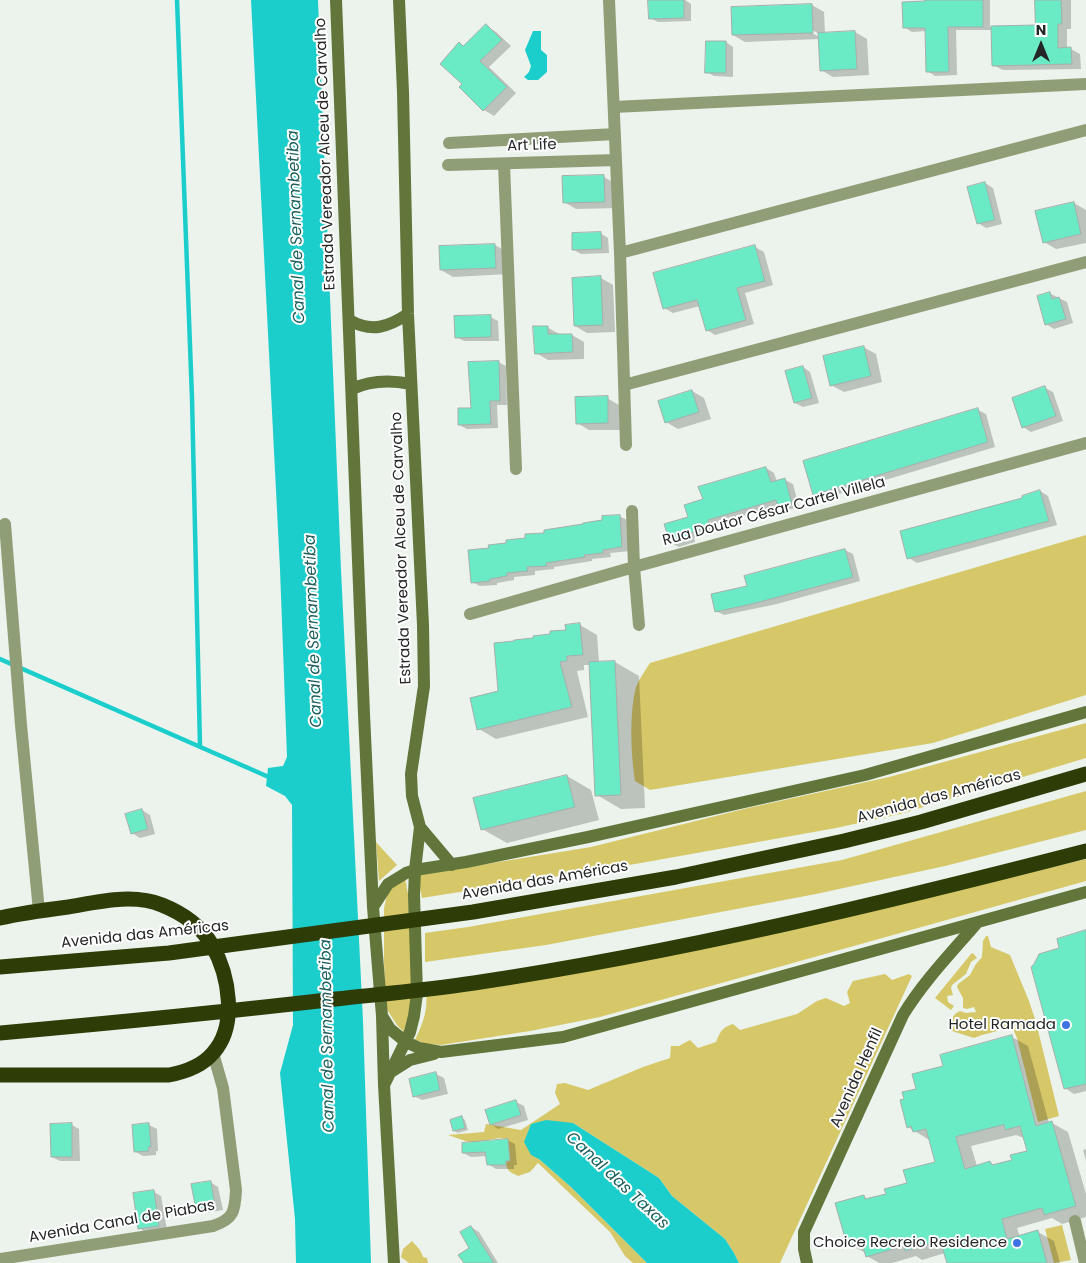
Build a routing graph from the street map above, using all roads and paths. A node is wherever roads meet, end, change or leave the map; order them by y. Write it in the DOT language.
graph roads {
  1 [pos="336,0"];
  2 [pos="399,0"];
  3 [pos="608,0"];
  4 [pos="1086,84"];
  5 [pos="614,107"];
  6 [pos="1086,130"];
  7 [pos="615,134"];
  8 [pos="469,142"];
  9 [pos="449,143"];
  10 [pos="616,160"];
  11 [pos="469,164"];
  12 [pos="504,164"];
  13 [pos="448,165"];
  14 [pos="620,252"];
  15 [pos="1086,262"];
  16 [pos="408,314"];
  17 [pos="349,320"];
  18 [pos="411,384"];
  19 [pos="624,385"];
  20 [pos="352,389"];
  21 [pos="1086,443"];
  22 [pos="626,445"];
  23 [pos="516,469"];
  24 [pos="632,511"];
  25 [pos="5,524"];
  26 [pos="634,567"];
  27 [pos="470,614"];
  28 [pos="639,625"];
  29 [pos="1086,712"];
  30 [pos="1086,774"];
  31 [pos="420,827"];
  32 [pos="1086,851"];
  33 [pos="452,865"];
  34 [pos="415,870"];
  35 [pos="1086,892"];
  36 [pos="373,907"];
  37 [pos="40,911"];
  38 [pos="0,918"];
  39 [pos="976,924"];
  40 [pos="0,967"];
  41 [pos="382,1016"];
  42 [pos="0,1033"];
  43 [pos="406,1042"];
  44 [pos="442,1052"];
  45 [pos="213,1053"];
  46 [pos="0,1075"];
  47 [pos="386,1080"];
  48 [pos="1075,1221"];
  49 [pos="0,1259"];
  50 [pos="394,1263"];
  51 [pos="807,1263"];
  52 [pos="1085,1263"];
  1 -- 17 [label="street, Estrada Vereador Alceu de Carvalho"];
  2 -- 16 [label="street, Estrada Vereador Alceu de Carvalho"];
  3 -- 5 [label="street"];
  4 -- 5 [label="street"];
  5 -- 7 [label="street"];
  6 -- 14 [label="street"];
  7 -- 8 [label="street, Art Life"];
  7 -- 10 [label="street"];
  8 -- 9 [label="street, Art Life"];
  8 -- 11 [label="street"];
  10 -- 12 [label="street, Art Life"];
  10 -- 14 [label="street"];
  11 -- 12 [label="street, Art Life"];
  11 -- 13 [label="street, Art Life"];
  12 -- 23 [label="street"];
  14 -- 19 [label="street"];
  15 -- 19 [label="street"];
  16 -- 17 [label="street"];
  16 -- 18 [label="street, Estrada Vereador Alceu de Carvalho"];
  17 -- 20 [label="street, Estrada Vereador Alceu de Carvalho"];
  18 -- 20 [label="street"];
  18 -- 31 [label="street, Estrada Vereador Alceu de Carvalho"];
  19 -- 22 [label="street"];
  20 -- 36 [label="street, Estrada Vereador Alceu de Carvalho"];
  21 -- 26 [label="street, Rua Doutor César Cartel Villela"];
  24 -- 26 [label="street"];
  25 -- 37 [label="street"];
  26 -- 27 [label="street, Rua Doutor César Cartel Villela"];
  26 -- 28 [label="street"];
  29 -- 33 [label="street"];
  30 -- 40 [label="highway, Avenida das Américas"];
  31 -- 33 [label="street"];
  31 -- 34 [label="street, Estrada Vereador Alceu de Carvalho"];
  32 -- 42 [label="highway"];
  33 -- 34 [label="street"];
  34 -- 36 [label="street"];
  34 -- 43 [label="street, Estrada Vereador Alceu de Carvalho"];
  35 -- 39 [label="street"];
  36 -- 41 [label="street, Estrada Vereador Alceu de Carvalho"];
  37 -- 38 [label="highway"];
  37 -- 45 [label="highway"];
  39 -- 44 [label="street"];
  39 -- 51 [label="street, Avenida Henfil"];
  41 -- 43 [label="street"];
  41 -- 47 [label="street, Estrada Vereador Alceu de Carvalho"];
  43 -- 44 [label="street"];
  43 -- 47 [label="street, Estrada Vereador Alceu de Carvalho"];
  44 -- 47 [label="street"];
  45 -- 46 [label="highway"];
  45 -- 49 [label="street, Avenida Canal de Piabas"];
  47 -- 50 [label="street, Estrada Vereador Alceu de Carvalho"];
  48 -- 52 [label="street"];
}
